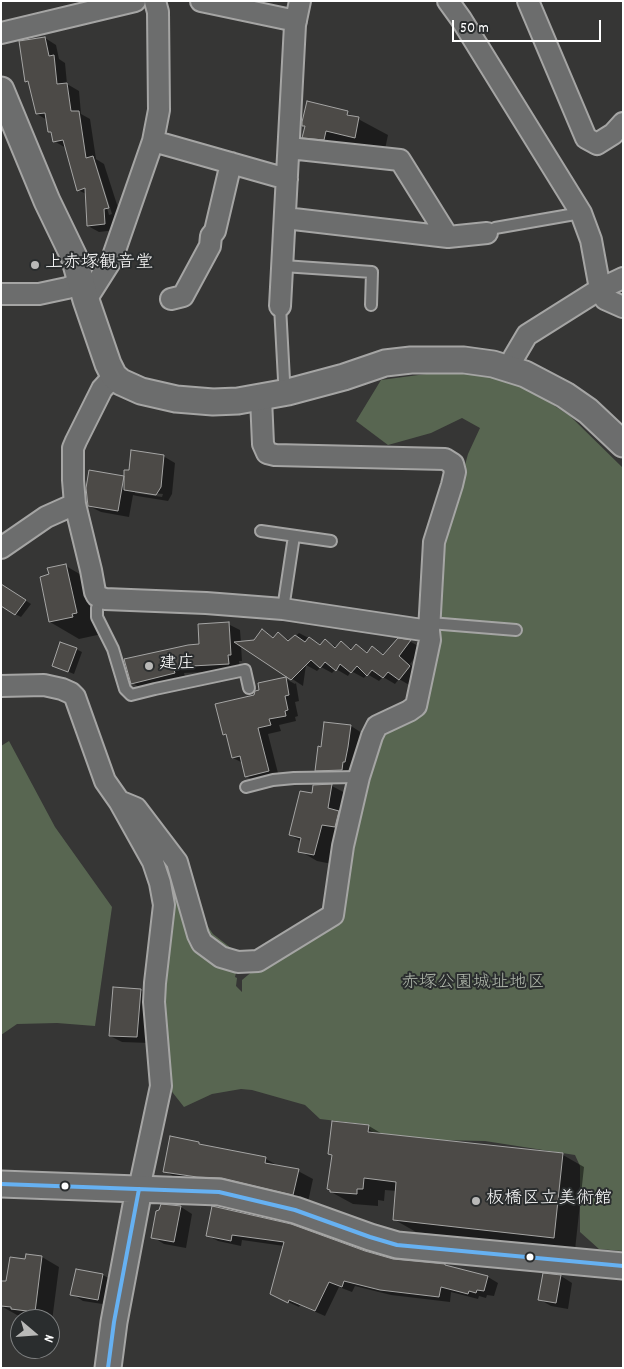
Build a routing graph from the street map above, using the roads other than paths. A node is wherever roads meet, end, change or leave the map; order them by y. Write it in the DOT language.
graph roads {
  1 [pos="135,1"];
  2 [pos="155,1"];
  3 [pos="201,1"];
  4 [pos="300,1"];
  5 [pos="448,1"];
  6 [pos="528,1"];
  7 [pos="296,21"];
  8 [pos="1,33"];
  9 [pos="1,90"];
  10 [pos="623,123"];
  11 [pos="154,141"];
  12 [pos="289,148"];
  13 [pos="231,163"];
  14 [pos="287,179"];
  15 [pos="581,213"];
  16 [pos="285,218"];
  17 [pos="491,230"];
  18 [pos="448,237"];
  19 [pos="282,266"];
  20 [pos="623,278"];
  21 [pos="600,289"];
  22 [pos="84,291"];
  23 [pos="1,294"];
  24 [pos="171,299"];
  25 [pos="371,305"];
  26 [pos="280,306"];
  27 [pos="623,307"];
  28 [pos="510,369"];
  29 [pos="114,376"];
  30 [pos="288,392"];
  31 [pos="261,398"];
  32 [pos="623,444"];
  33 [pos="75,504"];
  34 [pos="261,531"];
  35 [pos="294,536"];
  36 [pos="331,540"];
  37 [pos="1,548"];
  38 [pos="102,598"];
  39 [pos="284,609"];
  40 [pos="430,627"];
  41 [pos="516,630"];
  42 [pos="1,686"];
  43 [pos="249,688"];
  44 [pos="360,777"];
  45 [pos="246,787"];
  46 [pos="119,801"];
  47 [pos="1,1184"];
  48 [pos="139,1189"];
  49 [pos="623,1266"];
  50 [pos="108,1368"];
  1 -- 8 [label="street"];
  2 -- 11 [label="street"];
  3 -- 7 [label="street"];
  4 -- 7 [label="street"];
  5 -- 15 [label="street"];
  6 -- 10 [label="street"];
  7 -- 12 [label="street"];
  9 -- 22 [label="street"];
  11 -- 13 [label="street"];
  11 -- 22 [label="street"];
  12 -- 14 [label="street"];
  12 -- 18 [label="street"];
  13 -- 14 [label="street"];
  13 -- 24 [label="street"];
  14 -- 16 [label="street"];
  15 -- 17 [label="lane"];
  15 -- 21 [label="street"];
  16 -- 18 [label="street"];
  16 -- 19 [label="street"];
  17 -- 18 [label="street"];
  19 -- 25 [label="lane"];
  19 -- 26 [label="street"];
  20 -- 21 [label="street"];
  21 -- 27 [label="street"];
  21 -- 28 [label="street"];
  22 -- 23 [label="street"];
  22 -- 29 [label="street"];
  26 -- 30 [label="lane"];
  28 -- 30 [label="street"];
  28 -- 32 [label="street"];
  29 -- 31 [label="street"];
  29 -- 33 [label="street"];
  30 -- 31 [label="street"];
  31 -- 40 [label="street"];
  33 -- 37 [label="street"];
  33 -- 38 [label="street"];
  34 -- 35 [label="lane"];
  35 -- 36 [label="lane"];
  35 -- 39 [label="lane"];
  38 -- 39 [label="street"];
  38 -- 43 [label="lane"];
  39 -- 40 [label="street"];
  40 -- 41 [label="lane"];
  40 -- 44 [label="street"];
  42 -- 46 [label="street"];
  44 -- 45 [label="lane"];
  44 -- 46 [label="street"];
  46 -- 48 [label="street"];
  47 -- 48 [label="street"];
  48 -- 49 [label="street"];
  48 -- 50 [label="street"];
}
